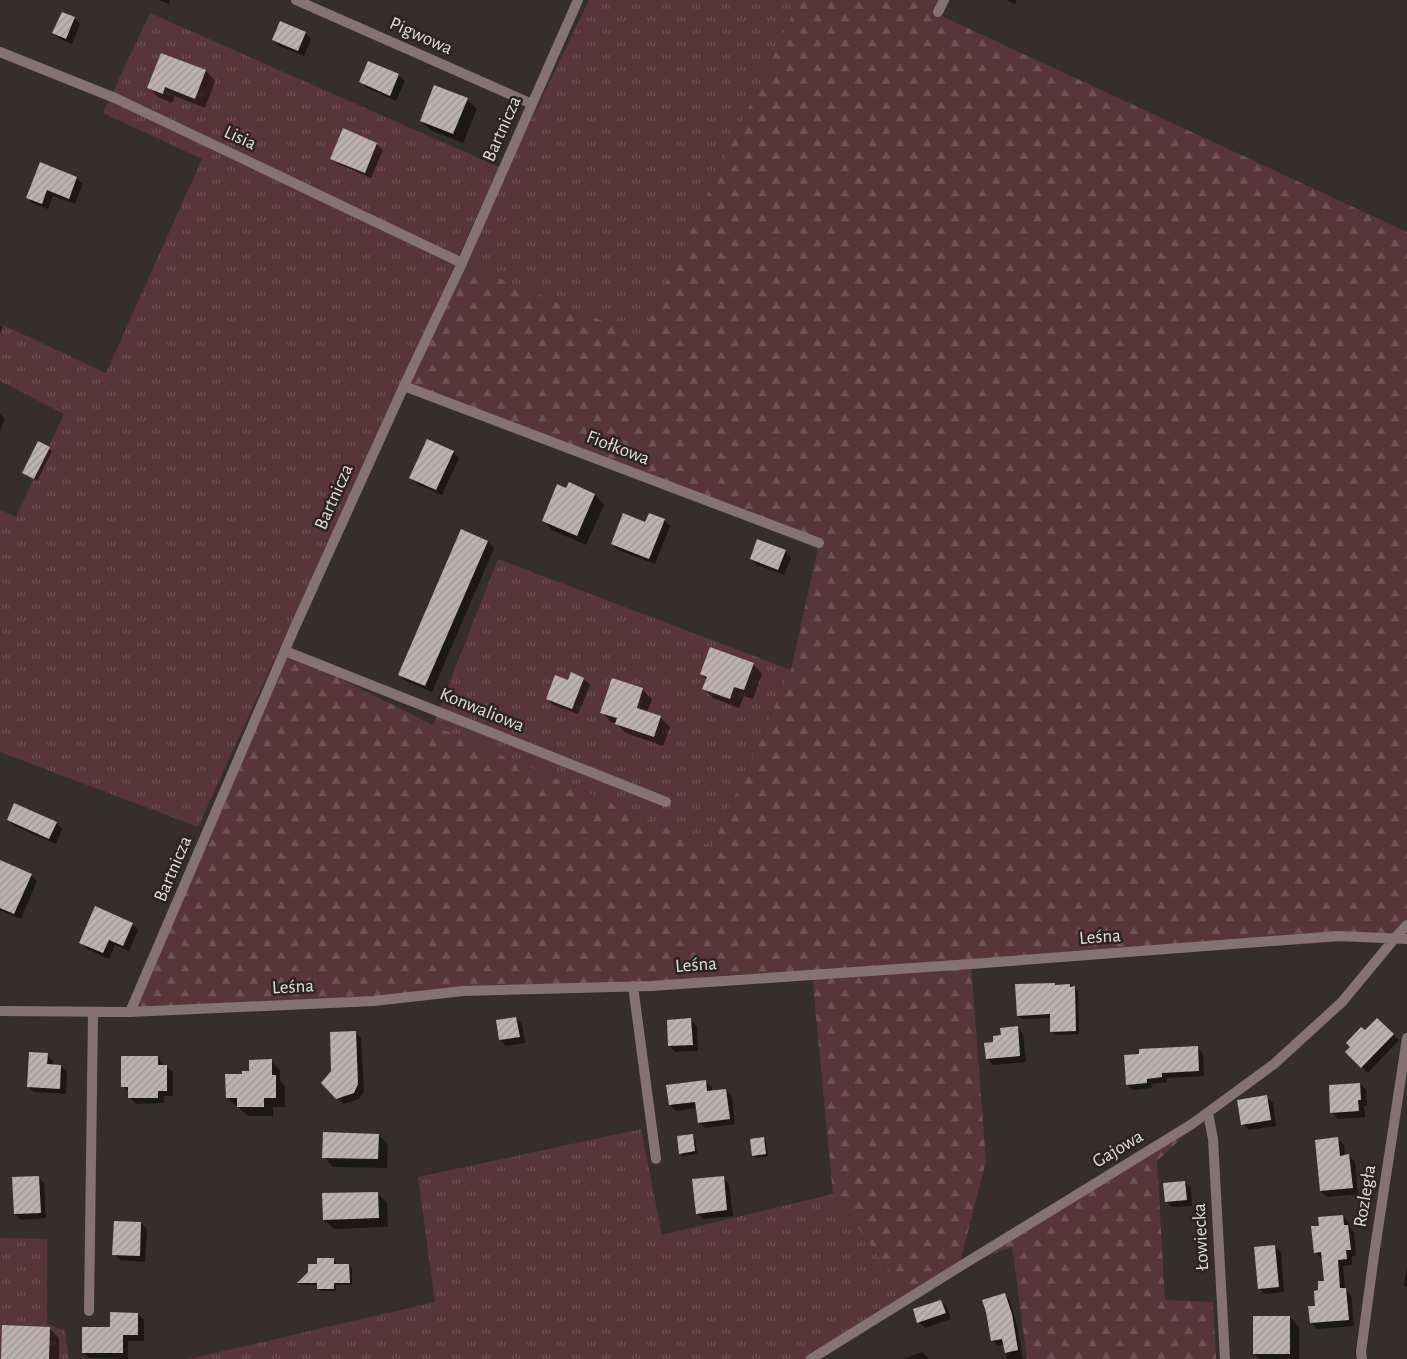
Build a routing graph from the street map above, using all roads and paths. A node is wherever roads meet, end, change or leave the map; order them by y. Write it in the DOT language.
graph roads {
  1 [pos="296,0"];
  2 [pos="578,0"];
  3 [pos="944,0"];
  4 [pos="938,12"];
  5 [pos="0,52"];
  6 [pos="532,104"];
  7 [pos="462,264"];
  8 [pos="404,386"];
  9 [pos="819,543"];
  10 [pos="285,651"];
  11 [pos="666,802"];
  12 [pos="1407,925"];
  13 [pos="1395,938"];
  14 [pos="1407,939"];
  15 [pos="633,986"];
  16 [pos="0,1011"];
  17 [pos="93,1012"];
  18 [pos="130,1012"];
  19 [pos="1407,1038"];
  20 [pos="1208,1113"];
  21 [pos="656,1159"];
  22 [pos="89,1311"];
  23 [pos="812,1359"];
  24 [pos="1225,1359"];
  25 [pos="1362,1359"];
  1 -- 6 [label="street, Pigwowa"];
  2 -- 6 [label="street, Bartnicza"];
  3 -- 4 [label="street"];
  5 -- 7 [label="street, Lisia"];
  6 -- 7 [label="street, Bartnicza"];
  7 -- 8 [label="street, Bartnicza"];
  8 -- 9 [label="street, Fiołkowa"];
  8 -- 10 [label="street, Bartnicza"];
  10 -- 11 [label="street, Konwaliowa"];
  10 -- 18 [label="street, Bartnicza"];
  12 -- 13 [label="street, Gajowa"];
  13 -- 14 [label="street"];
  13 -- 15 [label="street, Leśna"];
  13 -- 20 [label="street, Gajowa"];
  15 -- 18 [label="street, Leśna"];
  15 -- 21 [label="street"];
  16 -- 17 [label="street, Leśna"];
  17 -- 18 [label="street, Leśna"];
  17 -- 22 [label="street"];
  19 -- 25 [label="street, Rozległa"];
  20 -- 23 [label="street, Gajowa"];
  20 -- 24 [label="street, Łowiecka"];
}
